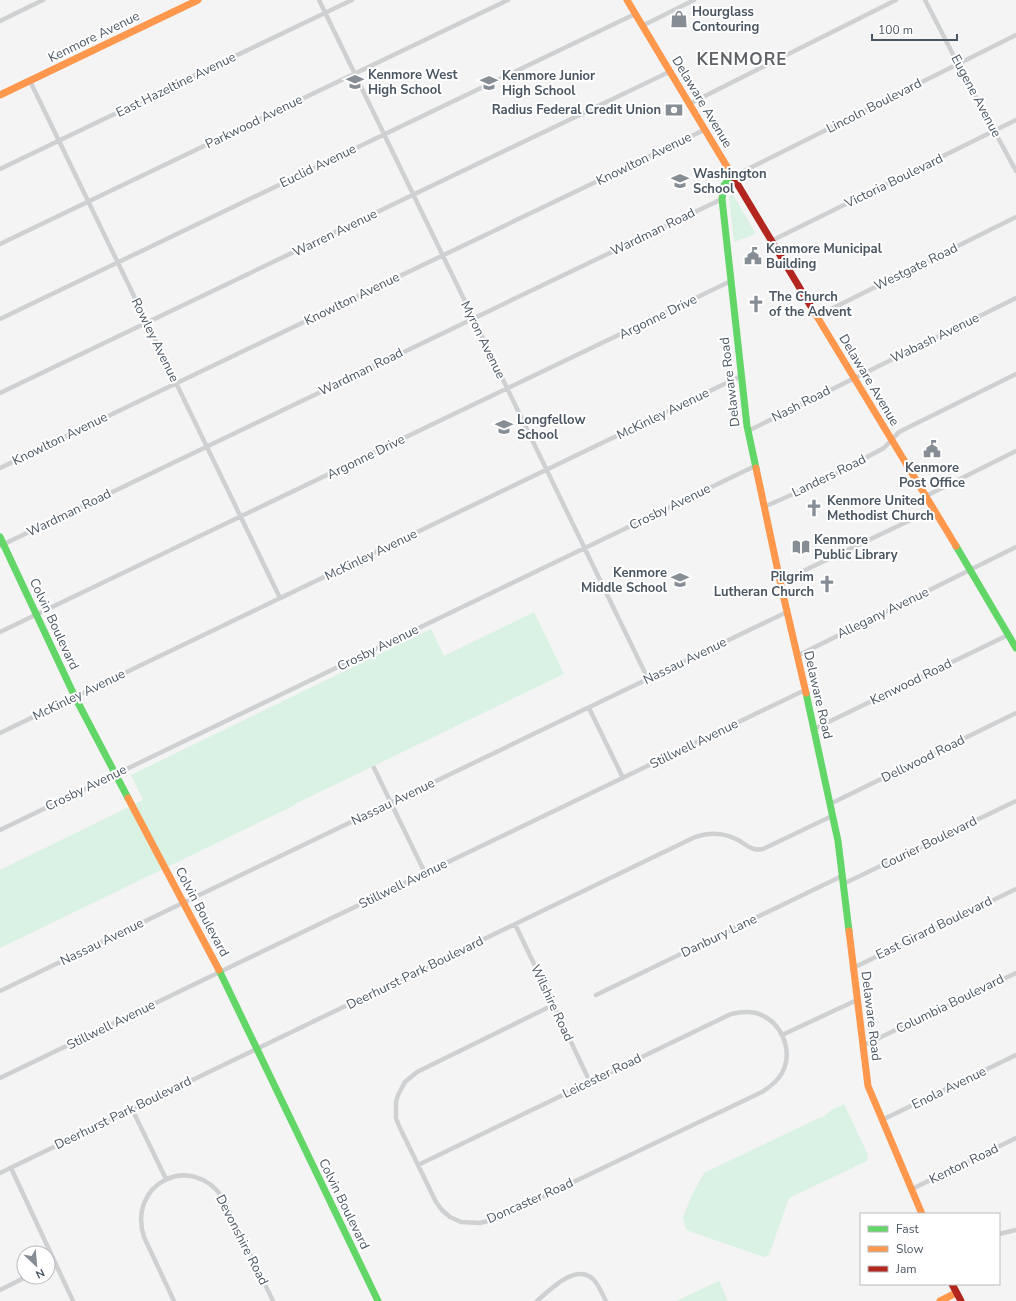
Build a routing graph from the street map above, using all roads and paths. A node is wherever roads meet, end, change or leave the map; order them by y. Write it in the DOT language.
graph roads {
  1 [pos="44,0"];
  2 [pos="198,0"];
  3 [pos="319,0"];
  4 [pos="352,0"];
  5 [pos="508,0"];
  6 [pos="627,0"];
  7 [pos="694,0"];
  8 [pos="896,0"];
  9 [pos="925,0"];
  10 [pos="325,13"];
  11 [pos="635,14"];
  12 [pos="0,21"];
  13 [pos="642,26"];
  14 [pos="1016,35"];
  15 [pos="958,64"];
  16 [pos="669,72"];
  17 [pos="354,74"];
  18 [pos="30,81"];
  19 [pos="0,95"];
  20 [pos="689,104"];
  21 [pos="1016,120"];
  22 [pos="704,130"];
  23 [pos="994,131"];
  24 [pos="384,135"];
  25 [pos="59,141"];
  26 [pos="0,169"];
  27 [pos="1016,171"];
  28 [pos="732,177"];
  29 [pos="413,195"];
  30 [pos="722,199"];
  31 [pos="89,202"];
  32 [pos="1016,217"];
  33 [pos="771,241"];
  34 [pos="0,244"];
  35 [pos="443,256"];
  36 [pos="118,262"];
  37 [pos="731,281"];
  38 [pos="1016,298"];
  39 [pos="817,316"];
  40 [pos="473,318"];
  41 [pos="0,319"];
  42 [pos="147,323"];
  43 [pos="1016,374"];
  44 [pos="741,376"];
  45 [pos="855,378"];
  46 [pos="176,384"];
  47 [pos="507,389"];
  48 [pos="0,393"];
  49 [pos="748,431"];
  50 [pos="891,441"];
  51 [pos="206,446"];
  52 [pos="1016,451"];
  53 [pos="755,466"];
  54 [pos="0,468"];
  55 [pos="547,470"];
  56 [pos="926,496"];
  57 [pos="764,507"];
  58 [pos="934,509"];
  59 [pos="240,517"];
  60 [pos="0,537"];
  61 [pos="2,545"];
  62 [pos="1016,547"];
  63 [pos="585,548"];
  64 [pos="970,571"];
  65 [pos="780,582"];
  66 [pos="280,598"];
  67 [pos="787,612"];
  68 [pos="36,615"];
  69 [pos="0,632"];
  70 [pos="1008,635"];
  71 [pos="1015,644"];
  72 [pos="797,656"];
  73 [pos="648,679"];
  74 [pos="805,690"];
  75 [pos="75,697"];
  76 [pos="589,708"];
  77 [pos="1016,713"];
  78 [pos="814,729"];
  79 [pos="0,733"];
  80 [pos="374,768"];
  81 [pos="116,774"];
  82 [pos="624,778"];
  83 [pos="1016,801"];
  84 [pos="391,803"];
  85 [pos="830,804"];
  86 [pos="832,816"];
  87 [pos="0,830"];
  88 [pos="425,873"];
  89 [pos="842,876"];
  90 [pos="843,884"];
  91 [pos="1016,889"];
  92 [pos="184,903"];
  93 [pos="514,924"];
  94 [pos="853,968"];
  95 [pos="220,972"];
  96 [pos="1016,973"];
  97 [pos="0,991"];
  98 [pos="596,995"];
  99 [pos="857,1000"];
  100 [pos="553,1005"];
  101 [pos="782,1035"];
  102 [pos="862,1046"];
  103 [pos="256,1049"];
  104 [pos="1016,1055"];
  105 [pos="0,1078"];
  106 [pos="590,1082"];
  107 [pos="132,1109"];
  108 [pos="882,1120"];
  109 [pos="1016,1138"];
  110 [pos="418,1165"];
  111 [pos="11,1168"];
  112 [pos="0,1173"];
  113 [pos="166,1179"];
  114 [pos="912,1189"];
  115 [pos="922,1213"];
  116 [pos="1016,1230"];
  117 [pos="1000,1234"];
  118 [pos="47,1245"];
  119 [pos="56,1265"];
  120 [pos="16,1282"];
  121 [pos="952,1285"];
  122 [pos="0,1290"];
  123 [pos="956,1293"];
  124 [pos="73,1301"];
  125 [pos="174,1301"];
  126 [pos="273,1301"];
  127 [pos="378,1301"];
  128 [pos="537,1301"];
  129 [pos="606,1301"];
  130 [pos="940,1301"];
  131 [pos="961,1301"];
  1 -- 12 [label="street"];
  2 -- 18 [label="street, Kenmore Avenue"];
  3 -- 10 [label="street, Myron Avenue"];
  4 -- 10 [label="street, East Hazeltine Avenue"];
  5 -- 17 [label="street, Parkwood Avenue"];
  6 -- 11 [label="street, Delaware Avenue"];
  7 -- 13 [label="street"];
  8 -- 20 [label="street"];
  9 -- 15 [label="street, Eugene Avenue"];
  10 -- 17 [label="street, Myron Avenue"];
  10 -- 25 [label="street, East Hazeltine Avenue"];
  11 -- 13 [label="street, Delaware Avenue"];
  11 -- 24 [label="street, Euclid Avenue"];
  13 -- 16 [label="street, Delaware Avenue"];
  14 -- 15 [label="street, Lincoln Boulevard"];
  15 -- 23 [label="street, Eugene Avenue"];
  15 -- 28 [label="street, Lincoln Boulevard"];
  16 -- 20 [label="street, Delaware Avenue"];
  16 -- 29 [label="street, Warren Avenue"];
  17 -- 24 [label="street, Myron Avenue"];
  17 -- 31 [label="street, Parkwood Avenue"];
  18 -- 19 [label="street, Kenmore Avenue"];
  18 -- 25 [label="street, Rowley Avenue"];
  20 -- 22 [label="street, Delaware Avenue"];
  21 -- 23 [label="street, Victoria Boulevard"];
  22 -- 28 [label="street, Delaware Avenue"];
  22 -- 35 [label="street, Knowlton Avenue"];
  23 -- 27 [label="street, Eugene Avenue"];
  23 -- 33 [label="street, Victoria Boulevard"];
  24 -- 29 [label="street, Myron Avenue"];
  24 -- 36 [label="street, Euclid Avenue"];
  25 -- 26 [label="street, East Hazeltine Avenue"];
  25 -- 31 [label="street, Rowley Avenue"];
  28 -- 30 [label="street, Delaware Road"];
  28 -- 33 [label="street, Delaware Avenue"];
  29 -- 35 [label="street, Myron Avenue"];
  29 -- 42 [label="street, Warren Avenue"];
  30 -- 37 [label="street, Delaware Road"];
  30 -- 40 [label="street, Wardman Road"];
  31 -- 34 [label="street, Parkwood Avenue"];
  31 -- 36 [label="street, Rowley Avenue"];
  32 -- 39 [label="street, Westgate Road"];
  33 -- 39 [label="street, Delaware Avenue"];
  35 -- 40 [label="street, Myron Avenue"];
  35 -- 46 [label="street, Knowlton Avenue"];
  36 -- 41 [label="street, Euclid Avenue"];
  36 -- 42 [label="street, Rowley Avenue"];
  37 -- 44 [label="street, Delaware Road"];
  37 -- 47 [label="street, Argonne Drive"];
  38 -- 45 [label="street, Wabash Avenue"];
  39 -- 45 [label="street, Delaware Avenue"];
  40 -- 47 [label="street, Myron Avenue"];
  40 -- 51 [label="street, Wardman Road"];
  42 -- 46 [label="street, Rowley Avenue"];
  42 -- 48 [label="street, Warren Avenue"];
  43 -- 50 [label="street, Landers Road"];
  44 -- 49 [label="street, Delaware Road"];
  44 -- 55 [label="street, McKinley Avenue"];
  45 -- 49 [label="street, Nash Road"];
  45 -- 50 [label="street, Delaware Avenue"];
  46 -- 51 [label="street, Rowley Avenue"];
  46 -- 54 [label="street, Knowlton Avenue"];
  47 -- 55 [label="street, Myron Avenue"];
  47 -- 59 [label="street, Argonne Drive"];
  49 -- 53 [label="street, Delaware Road"];
  50 -- 56 [label="street, Delaware Avenue"];
  50 -- 57 [label="street, Landers Road"];
  51 -- 59 [label="street, Rowley Avenue"];
  51 -- 61 [label="street, Wardman Road"];
  52 -- 56 [label="street"];
  53 -- 57 [label="street, Delaware Road"];
  53 -- 63 [label="street, Crosby Avenue"];
  55 -- 63 [label="street, Myron Avenue"];
  55 -- 66 [label="street, McKinley Avenue"];
  56 -- 58 [label="street, Delaware Avenue"];
  57 -- 65 [label="street, Delaware Road"];
  58 -- 64 [label="street, Delaware Avenue"];
  58 -- 65 [label="street"];
  59 -- 66 [label="street, Rowley Avenue"];
  59 -- 68 [label="street, Argonne Drive"];
  60 -- 61 [label="street, Colvin Boulevard"];
  61 -- 68 [label="street, Colvin Boulevard"];
  62 -- 64 [label="street, Allegany Avenue"];
  63 -- 73 [label="street, Myron Avenue"];
  63 -- 81 [label="street, Crosby Avenue"];
  64 -- 70 [label="street, Delaware Avenue"];
  64 -- 72 [label="street, Allegany Avenue"];
  65 -- 67 [label="street, Delaware Road"];
  66 -- 75 [label="street, McKinley Avenue"];
  67 -- 72 [label="street, Delaware Road"];
  67 -- 73 [label="street, Nassau Avenue"];
  68 -- 69 [label="street, Argonne Drive"];
  68 -- 75 [label="street, Colvin Boulevard"];
  70 -- 71 [label="street, Delaware Avenue"];
  70 -- 78 [label="street, Kenwood Road"];
  72 -- 74 [label="street, Delaware Road"];
  73 -- 76 [label="street, Nassau Avenue"];
  74 -- 78 [label="street, Delaware Road"];
  74 -- 82 [label="street, Stillwell Avenue"];
  75 -- 79 [label="street, McKinley Avenue"];
  75 -- 81 [label="street, Colvin Boulevard"];
  76 -- 82 [label="street"];
  76 -- 84 [label="street, Nassau Avenue"];
  77 -- 85 [label="street, Dellwood Road"];
  78 -- 85 [label="street, Delaware Road"];
  80 -- 84 [label="street"];
  81 -- 87 [label="street, Crosby Avenue"];
  81 -- 92 [label="street, Colvin Boulevard"];
  82 -- 88 [label="street, Stillwell Avenue"];
  83 -- 90 [label="street, Courier Boulevard"];
  84 -- 88 [label="street"];
  84 -- 92 [label="street, Nassau Avenue"];
  85 -- 86 [label="street, Delaware Road"];
  86 -- 89 [label="street, Delaware Road"];
  86 -- 93 [label="street, Deerhurst Park Boulevard"];
  88 -- 95 [label="street, Stillwell Avenue"];
  89 -- 90 [label="street, Delaware Road"];
  89 -- 98 [label="street, Danbury Lane"];
  90 -- 94 [label="street, Delaware Road"];
  91 -- 94 [label="street, East Girard Boulevard"];
  92 -- 95 [label="street, Colvin Boulevard"];
  92 -- 97 [label="street, Nassau Avenue"];
  93 -- 100 [label="street, Wilshire Road"];
  93 -- 103 [label="street, Deerhurst Park Boulevard"];
  94 -- 99 [label="street, Delaware Road"];
  95 -- 103 [label="street, Colvin Boulevard"];
  95 -- 105 [label="street, Stillwell Avenue"];
  96 -- 102 [label="street, Columbia Boulevard"];
  99 -- 101 [label="street"];
  99 -- 102 [label="street, Delaware Road"];
  100 -- 106 [label="street, Wilshire Road"];
  100 -- 110 [label="street, Doncaster Road"];
  101 -- 106 [label="street, Leicester Road"];
  101 -- 110 [label="street, Doncaster Road"];
  102 -- 108 [label="street, Delaware Road"];
  103 -- 107 [label="street, Deerhurst Park Boulevard"];
  103 -- 127 [label="street, Colvin Boulevard"];
  104 -- 108 [label="street, Enola Avenue"];
  106 -- 110 [label="street, Leicester Road"];
  107 -- 111 [label="street, Deerhurst Park Boulevard"];
  107 -- 113 [label="street"];
  108 -- 114 [label="street, Delaware Road"];
  109 -- 114 [label="street, Kenton Road"];
  111 -- 112 [label="street, Deerhurst Park Boulevard"];
  111 -- 118 [label="street"];
  113 -- 125 [label="street"];
  113 -- 126 [label="street, Devonshire Road"];
  114 -- 115 [label="street, Delaware Road"];
  116 -- 117 [label="street"];
  119 -- 124 [label="street"];
  120 -- 122 [label="street"];
  121 -- 123 [label="street"];
  123 -- 130 [label="street"];
  123 -- 131 [label="street"];
  128 -- 129 [label="street"];
}
